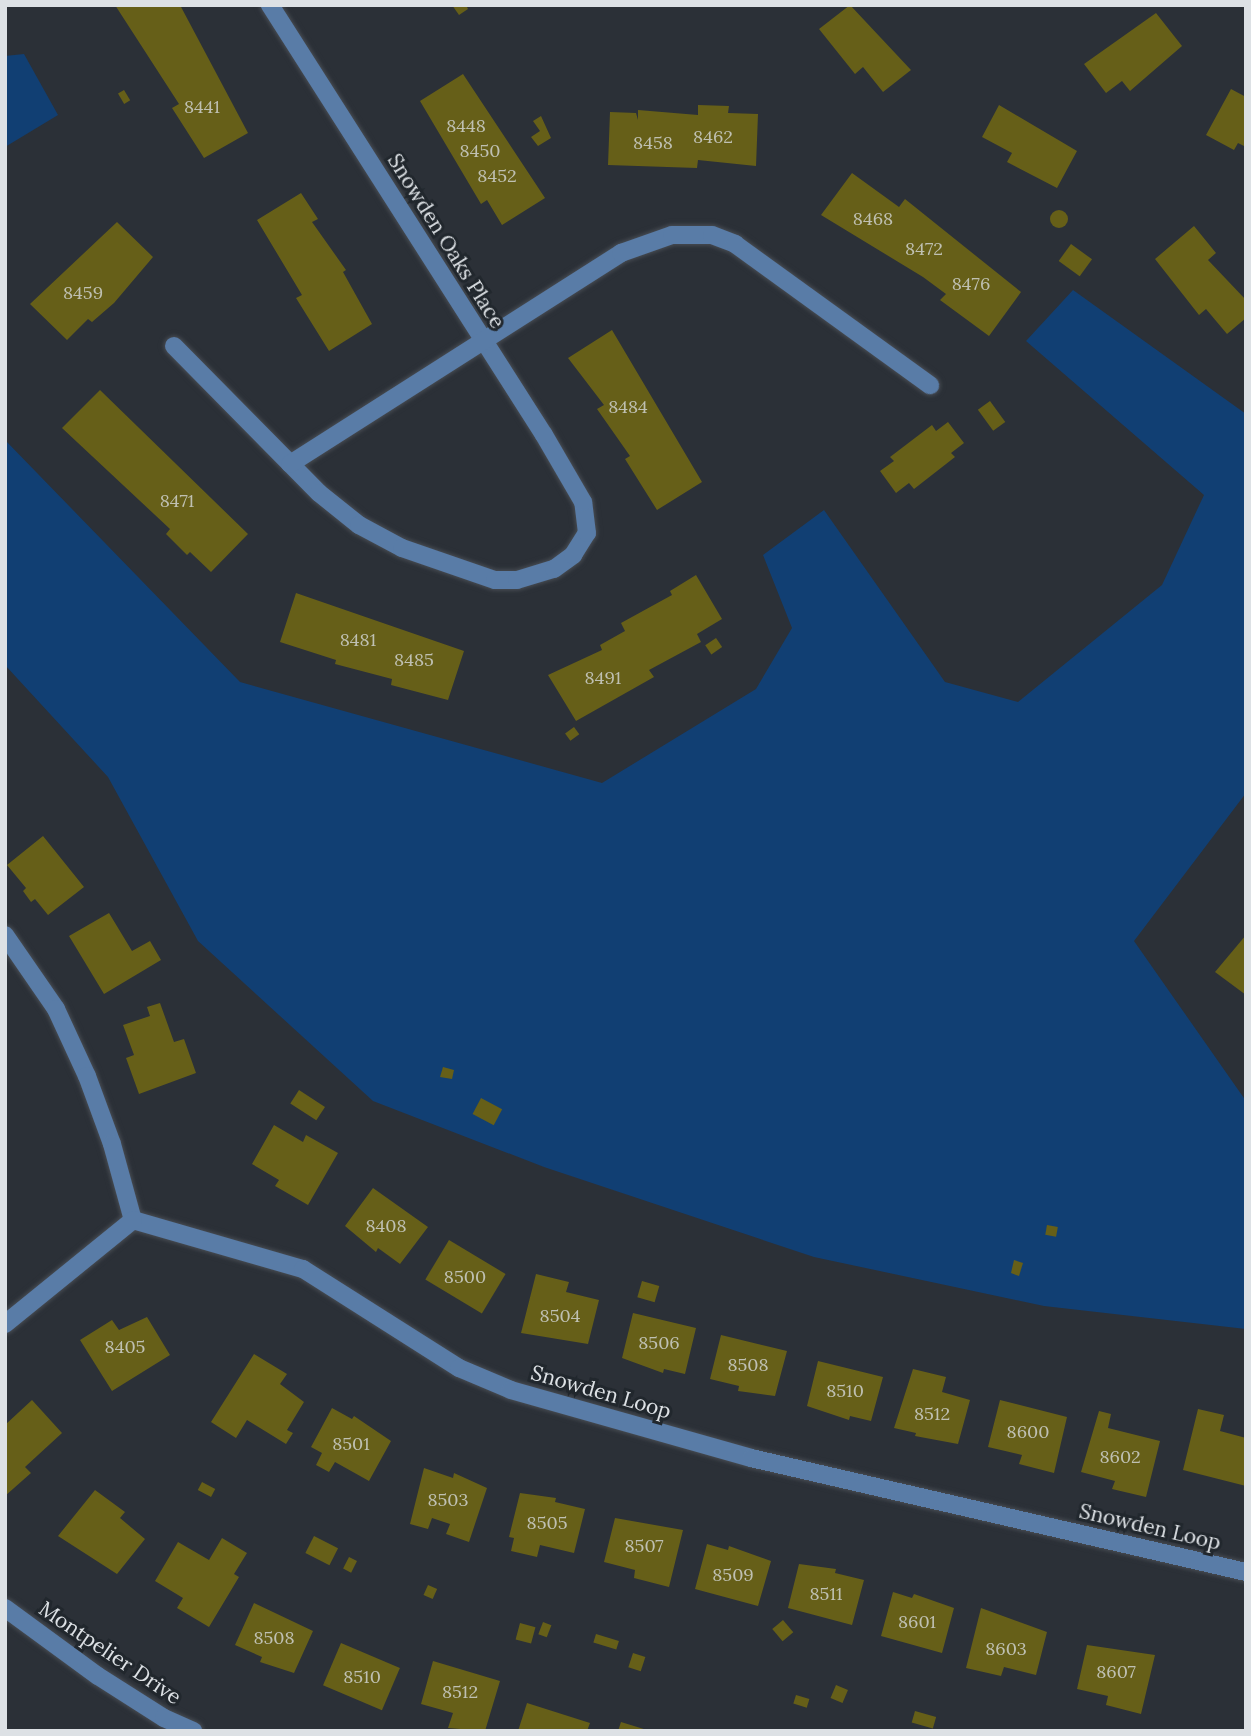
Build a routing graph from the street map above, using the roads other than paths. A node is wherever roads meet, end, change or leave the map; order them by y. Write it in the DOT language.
graph roads {
  1 [pos="270,5"];
  2 [pos="483,340"];
  3 [pos="174,346"];
  4 [pos="930,385"];
  5 [pos="289,464"];
  6 [pos="5,935"];
  7 [pos="133,1220"];
  8 [pos="5,1324"];
  9 [pos="1246,1572"];
  10 [pos="5,1608"];
  11 [pos="193,1731"];
  1 -- 2 [label="street, Snowden Oaks Place"];
  2 -- 4 [label="street"];
  2 -- 5 [label="street"];
  2 -- 5 [label="street, Snowden Oaks Place"];
  3 -- 5 [label="street"];
  6 -- 7 [label="street"];
  7 -- 8 [label="street"];
  7 -- 9 [label="street, Snowden Loop"];
  10 -- 11 [label="street, Montpelier Drive"];
}
